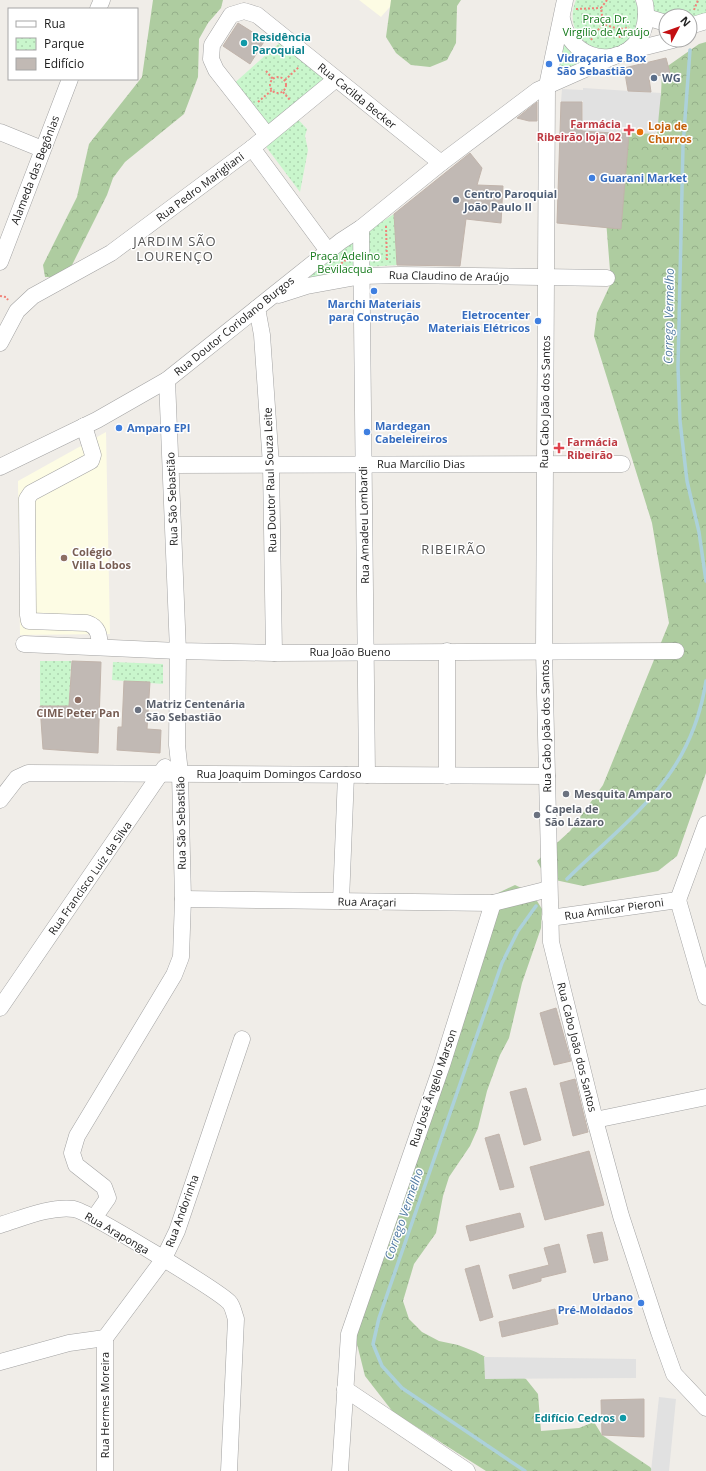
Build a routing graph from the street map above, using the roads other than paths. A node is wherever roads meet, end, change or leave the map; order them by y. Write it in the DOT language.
graph roads {
  1 [pos="644,0"];
  2 [pos="564,6"];
  3 [pos="646,17"];
  4 [pos="658,21"];
  5 [pos="658,44"];
  6 [pos="620,54"];
  7 [pos="70,80"];
  8 [pos="336,80"];
  9 [pos="547,86"];
  10 [pos="0,132"];
  11 [pos="267,135"];
  12 [pos="252,148"];
  13 [pos="42,149"];
  14 [pos="441,163"];
  15 [pos="361,228"];
  16 [pos="328,251"];
  17 [pos="0,262"];
  18 [pos="362,276"];
  19 [pos="547,278"];
  20 [pos="607,278"];
  21 [pos="263,303"];
  22 [pos="0,343"];
  23 [pos="168,380"];
  24 [pos="84,426"];
  25 [pos="4,460"];
  26 [pos="364,464"];
  27 [pos="544,464"];
  28 [pos="622,464"];
  29 [pos="171,465"];
  30 [pos="271,465"];
  31 [pos="29,621"];
  32 [pos="100,647"];
  33 [pos="178,651"];
  34 [pos="447,651"];
  35 [pos="544,651"];
  36 [pos="676,651"];
  37 [pos="366,652"];
  38 [pos="274,653"];
  39 [pos="177,745"];
  40 [pos="180,773"];
  41 [pos="162,774"];
  42 [pos="346,775"];
  43 [pos="367,775"];
  44 [pos="447,776"];
  45 [pos="547,776"];
  46 [pos="1,798"];
  47 [pos="706,824"];
  48 [pos="549,889"];
  49 [pos="183,899"];
  50 [pos="678,900"];
  51 [pos="341,901"];
  52 [pos="493,903"];
  53 [pos="550,918"];
  54 [pos="702,964"];
  55 [pos="706,997"];
  56 [pos="0,1008"];
  57 [pos="242,1039"];
  58 [pos="706,1097"];
  59 [pos="595,1120"];
  60 [pos="94,1218"];
  61 [pos="0,1225"];
  62 [pos="163,1260"];
  63 [pos="105,1338"];
  64 [pos="0,1362"];
  65 [pos="346,1389"];
  66 [pos="706,1408"];
  67 [pos="105,1471"];
  68 [pos="229,1471"];
  69 [pos="340,1471"];
  70 [pos="467,1471"];
  1 -- 3 [label="street"];
  2 -- 6 [label="street"];
  2 -- 9 [label="street, Rua Cabo João dos Santos"];
  3 -- 4 [label="street"];
  3 -- 6 [label="street"];
  5 -- 6 [label="street"];
  6 -- 9 [label="street, Rua Doutor Coriolano Burgos"];
  7 -- 13 [label="street, Alameda das Begônias"];
  8 -- 11 [label="street, Rua Pedro Marigliani"];
  8 -- 11 [label="street, Rua Cacilda Becker"];
  8 -- 14 [label="street, Rua Cacilda Becker"];
  9 -- 14 [label="street, Rua Doutor Coriolano Burgos"];
  9 -- 19 [label="street, Rua Cabo João dos Santos"];
  10 -- 13 [label="street"];
  11 -- 12 [label="street, Rua Pedro Marigliani"];
  12 -- 16 [label="street"];
  12 -- 22 [label="street, Rua Pedro Marigliani"];
  13 -- 17 [label="street, Alameda das Begônias"];
  14 -- 15 [label="street, Rua Doutor Coriolano Burgos"];
  15 -- 16 [label="street, Rua Doutor Coriolano Burgos"];
  15 -- 18 [label="street"];
  16 -- 21 [label="street, Rua Doutor Coriolano Burgos"];
  18 -- 19 [label="street, Rua Claudino de Araújo"];
  18 -- 21 [label="street, Rua Claudino de Araújo"];
  18 -- 26 [label="street, Rua Amadeu Lombardi"];
  19 -- 20 [label="street, Rua Claudino de Araújo"];
  19 -- 27 [label="street, Rua Cabo João dos Santos"];
  21 -- 23 [label="street, Rua Doutor Coriolano Burgos"];
  21 -- 30 [label="street, Rua Doutor Raul Souza Leite"];
  23 -- 24 [label="street, Rua Doutor Coriolano Burgos"];
  23 -- 29 [label="street, Rua São Sebastião"];
  24 -- 25 [label="street, Rua Doutor Coriolano Burgos"];
  24 -- 31 [label="street"];
  26 -- 27 [label="street, Rua Marcílio Dias"];
  26 -- 30 [label="street, Rua Marcílio Dias"];
  26 -- 37 [label="street, Rua Amadeu Lombardi"];
  27 -- 28 [label="street, Rua Marcílio Dias"];
  27 -- 35 [label="street, Rua Cabo João dos Santos"];
  29 -- 30 [label="street, Rua Marcílio Dias"];
  29 -- 33 [label="street, Rua São Sebastião"];
  30 -- 38 [label="street, Rua Doutor Raul Souza Leite"];
  31 -- 32 [label="street"];
  31 -- 32 [label="street, Rua João Bueno"];
  32 -- 33 [label="street, Rua João Bueno"];
  33 -- 38 [label="street, Rua João Bueno"];
  33 -- 39 [label="street, Rua São Sebastião"];
  34 -- 35 [label="street, Rua João Bueno"];
  34 -- 37 [label="street, Rua João Bueno"];
  34 -- 44 [label="street"];
  35 -- 36 [label="street, Rua João Bueno"];
  35 -- 45 [label="street, Rua Cabo João dos Santos"];
  37 -- 38 [label="street, Rua João Bueno"];
  37 -- 43 [label="street, Rua Amadeu Lombardi"];
  39 -- 40 [label="street, Rua São Sebastião"];
  39 -- 41 [label="street, Rua Francisco Luiz da Silva"];
  40 -- 41 [label="street, Rua Joaquim Domingos Cardoso"];
  40 -- 42 [label="street, Rua Joaquim Domingos Cardoso"];
  40 -- 49 [label="street, Rua São Sebastião"];
  41 -- 46 [label="street, Rua Joaquim Domingos Cardoso"];
  41 -- 56 [label="street, Rua Francisco Luiz da Silva"];
  42 -- 43 [label="street, Rua Joaquim Domingos Cardoso"];
  42 -- 51 [label="street"];
  43 -- 44 [label="street, Rua Joaquim Domingos Cardoso"];
  44 -- 45 [label="street, Rua Joaquim Domingos Cardoso"];
  45 -- 48 [label="street, Rua Cabo João dos Santos"];
  47 -- 50 [label="street"];
  48 -- 52 [label="street, Rua Araçari"];
  48 -- 53 [label="street, Rua Cabo João dos Santos"];
  49 -- 51 [label="street, Rua Araçari"];
  49 -- 60 [label="street, Rua São Sebastião"];
  50 -- 53 [label="street, Rua Amilcar Pieroni"];
  50 -- 54 [label="street"];
  51 -- 52 [label="street, Rua Araçari"];
  52 -- 65 [label="street, Rua José Ângelo Marson"];
  53 -- 59 [label="street, Rua Cabo João dos Santos"];
  54 -- 55 [label="street"];
  57 -- 62 [label="street, Rua Andorinha"];
  58 -- 59 [label="street"];
  59 -- 66 [label="street, Rua Cabo João dos Santos"];
  60 -- 61 [label="street, Rua Araponga"];
  60 -- 62 [label="street, Rua Araponga"];
  62 -- 63 [label="street, Rua Andorinha"];
  62 -- 68 [label="street, Rua Araponga"];
  63 -- 64 [label="street"];
  63 -- 67 [label="street, Rua Hermes Moreira"];
  65 -- 69 [label="street, Rua José Ângelo Marson"];
  65 -- 70 [label="street"];
}
